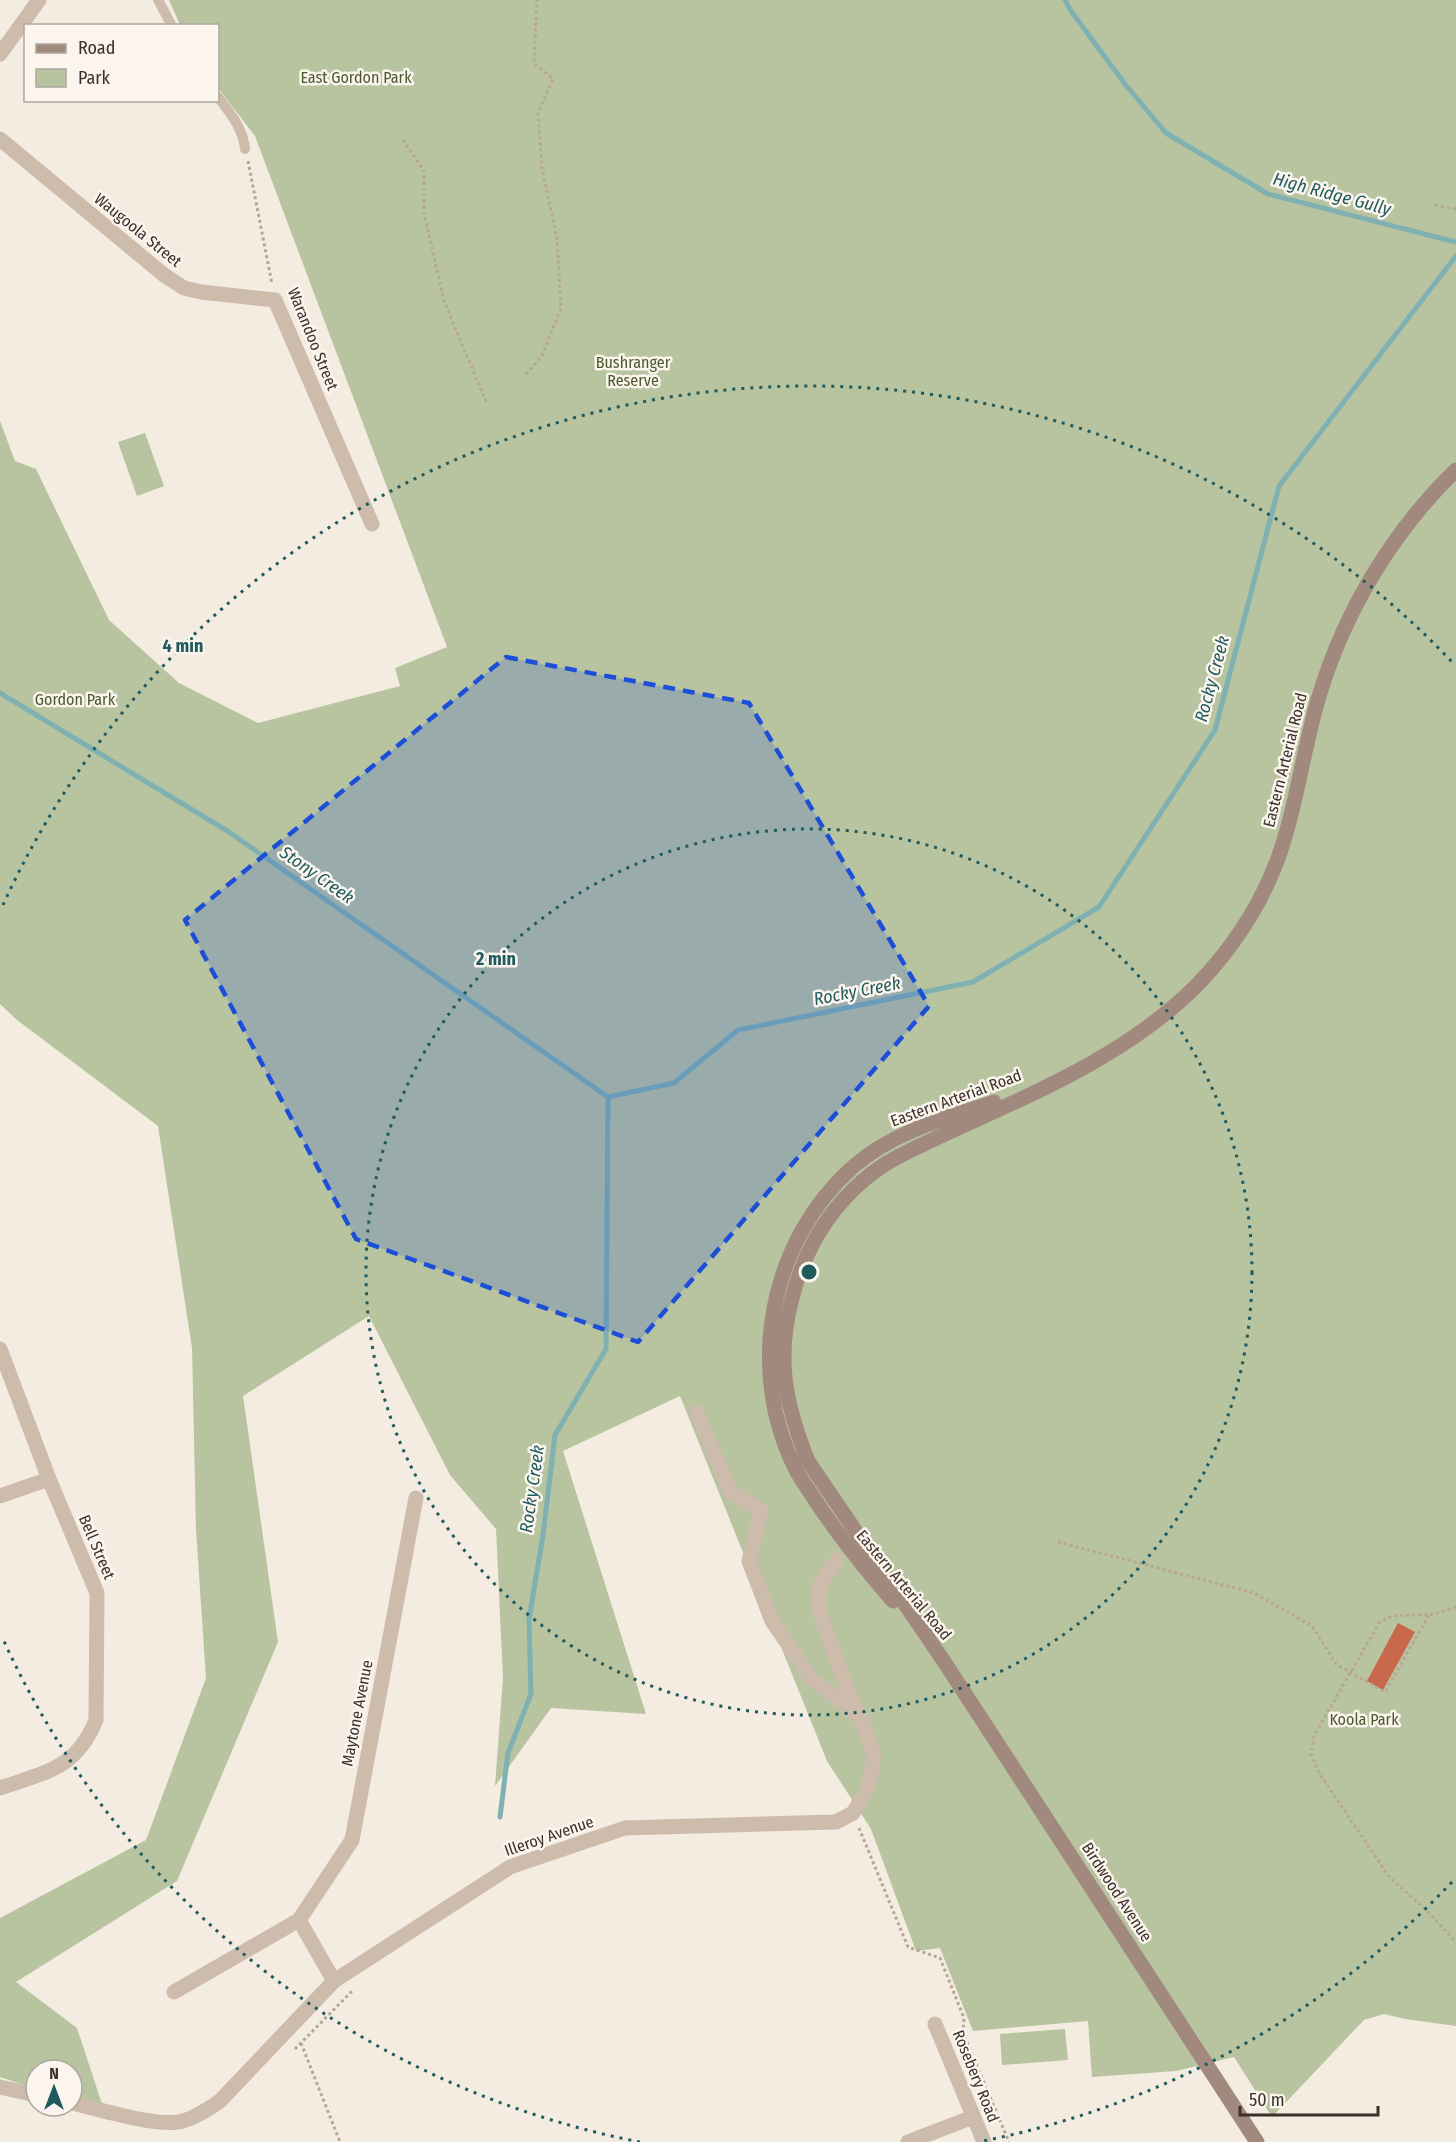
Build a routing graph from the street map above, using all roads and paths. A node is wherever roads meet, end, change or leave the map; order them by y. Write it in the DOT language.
graph roads {
  1 [pos="39,0"];
  2 [pos="158,0"];
  3 [pos="537,0"];
  4 [pos="171,24"];
  5 [pos="0,54"];
  6 [pos="219,98"];
  7 [pos="0,140"];
  8 [pos="403,140"];
  9 [pos="245,149"];
  10 [pos="1435,205"];
  11 [pos="1456,209"];
  12 [pos="275,300"];
  13 [pos="526,374"];
  14 [pos="487,404"];
  15 [pos="1456,470"];
  16 [pos="372,524"];
  17 [pos="0,1349"];
  18 [pos="697,1412"];
  19 [pos="49,1479"];
  20 [pos="0,1496"];
  21 [pos="416,1498"];
  22 [pos="1058,1542"];
  23 [pos="837,1560"];
  24 [pos="1456,1607"];
  25 [pos="1428,1615"];
  26 [pos="945,1663"];
  27 [pos="1351,1673"];
  28 [pos="861,1719"];
  29 [pos="0,1788"];
  30 [pos="856,1822"];
  31 [pos="299,1920"];
  32 [pos="1456,1942"];
  33 [pos="334,1981"];
  34 [pos="357,1986"];
  35 [pos="174,1992"];
  36 [pos="935,2025"];
  37 [pos="0,2087"];
  38 [pos="24,2092"];
  39 [pos="84,2106"];
  40 [pos="973,2116"];
  41 [pos="340,2142"];
  42 [pos="909,2142"];
  43 [pos="984,2142"];
  44 [pos="1009,2142"];
  45 [pos="1257,2142"];
  1 -- 5 [label="street"];
  2 -- 4 [label="lane"];
  3 -- 13 [label="path"];
  6 -- 9 [label="lane"];
  7 -- 12 [label="street, Waugoola Street"];
  8 -- 14 [label="path"];
  9 -- 12 [label="path, Warandoo Street"];
  10 -- 11 [label="path"];
  12 -- 16 [label="street, Warandoo Street"];
  15 -- 26 [label="main road, Eastern Arterial Road"];
  17 -- 19 [label="street, Bell Street"];
  18 -- 28 [label="street"];
  19 -- 20 [label="street"];
  19 -- 29 [label="street, Bell Street"];
  21 -- 31 [label="street, Maytone Avenue"];
  22 -- 27 [label="path"];
  23 -- 28 [label="street, Illeroy Avenue"];
  24 -- 25 [label="path"];
  25 -- 27 [label="path"];
  25 -- 27 [label="path"];
  26 -- 45 [label="main road, Birdwood Avenue"];
  27 -- 32 [label="path"];
  28 -- 33 [label="street, Illeroy Avenue"];
  30 -- 44 [label="path"];
  31 -- 33 [label="street"];
  31 -- 35 [label="street, Maytone Avenue"];
  33 -- 39 [label="street, Illeroy Avenue"];
  34 -- 41 [label="path"];
  36 -- 40 [label="street, Rosebery Road"];
  37 -- 38 [label="street"];
  40 -- 42 [label="street"];
  40 -- 43 [label="street, Rosebery Road"];
}
